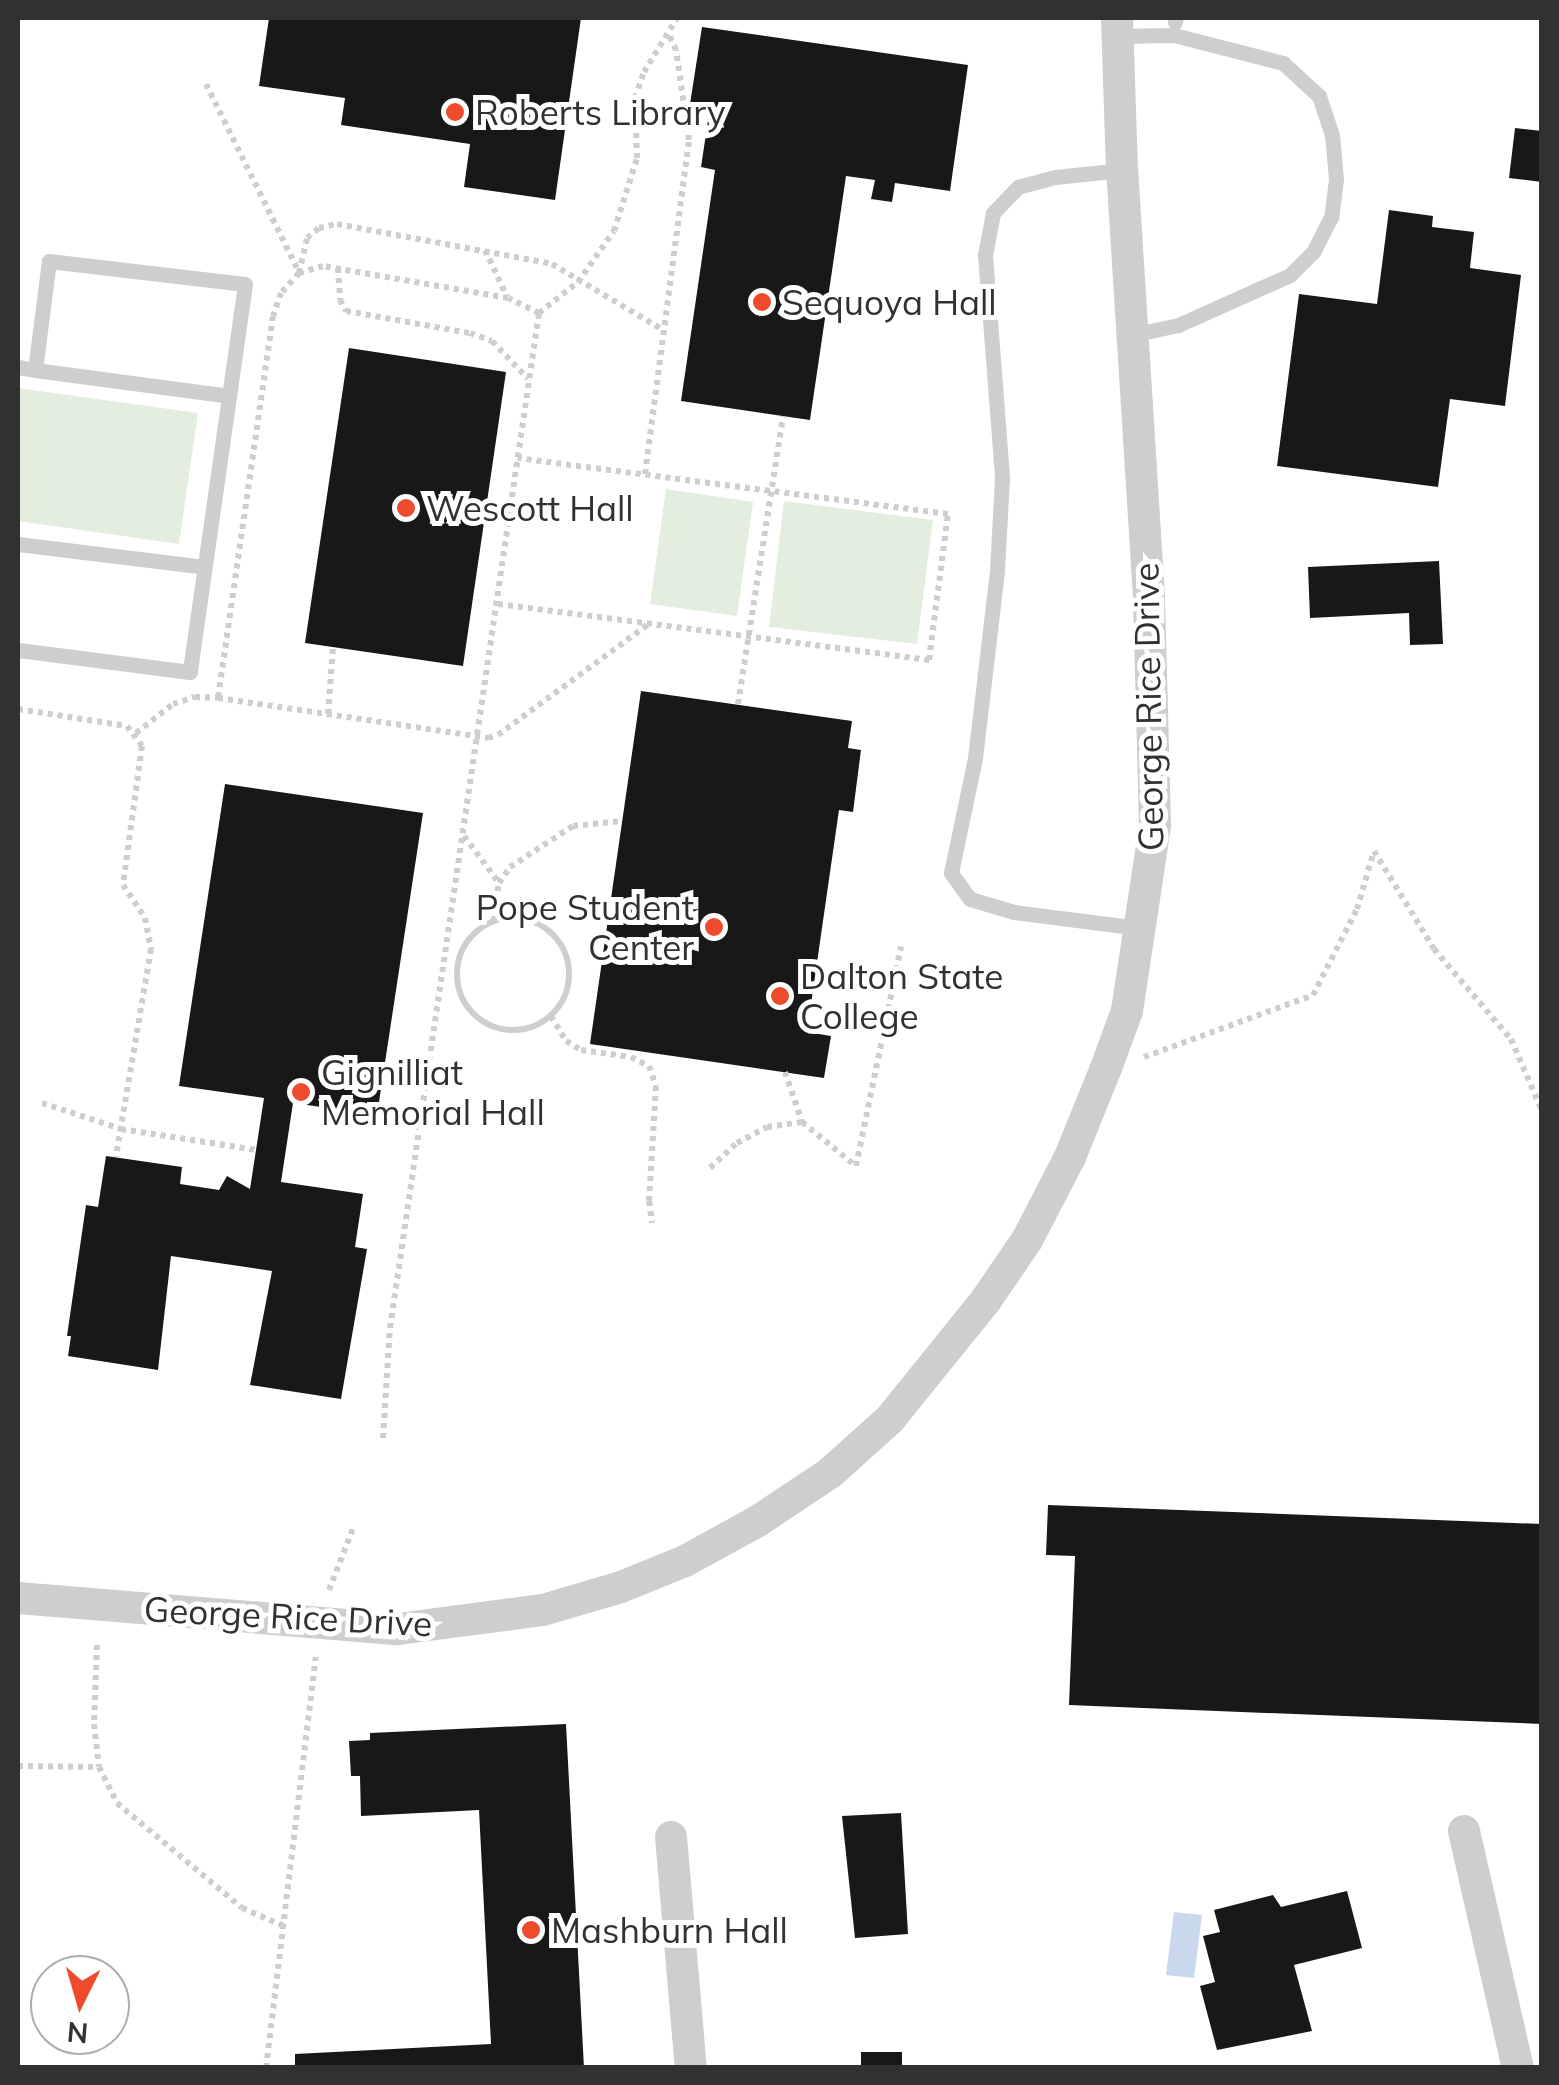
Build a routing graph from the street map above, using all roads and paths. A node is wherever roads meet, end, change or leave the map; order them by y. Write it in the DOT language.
graph roads {
  1 [pos="677,18"];
  2 [pos="1117,27"];
  3 [pos="668,32"];
  4 [pos="206,84"];
  5 [pos="1122,170"];
  6 [pos="484,248"];
  7 [pos="338,268"];
  8 [pos="299,273"];
  9 [pos="578,282"];
  10 [pos="508,298"];
  11 [pos="539,313"];
  12 [pos="663,330"];
  13 [pos="1132,335"];
  14 [pos="18,367"];
  15 [pos="36,370"];
  16 [pos="528,380"];
  17 [pos="229,396"];
  18 [pos="783,416"];
  19 [pos="518,458"];
  20 [pos="645,474"];
  21 [pos="771,492"];
  22 [pos="18,544"];
  23 [pos="204,567"];
  24 [pos="498,604"];
  25 [pos="650,623"];
  26 [pos="749,636"];
  27 [pos="333,648"];
  28 [pos="18,650"];
  29 [pos="218,698"];
  30 [pos="738,704"];
  31 [pos="18,709"];
  32 [pos="328,714"];
  33 [pos="136,734"];
  34 [pos="478,738"];
  35 [pos="622,821"];
  36 [pos="464,834"];
  37 [pos="499,884"];
  38 [pos="494,921"];
  39 [pos="1142,928"];
  40 [pos="901,947"];
  41 [pos="551,1016"];
  42 [pos="1106,1068"];
  43 [pos="785,1072"];
  44 [pos="42,1102"];
  45 [pos="1542,1111"];
  46 [pos="802,1122"];
  47 [pos="121,1129"];
  48 [pos="256,1150"];
  49 [pos="116,1157"];
  50 [pos="710,1168"];
  51 [pos="652,1224"];
  52 [pos="383,1438"];
  53 [pos="354,1526"];
  54 [pos="328,1592"];
  55 [pos="18,1598"];
  56 [pos="97,1645"];
  57 [pos="316,1657"];
  58 [pos="18,1766"];
  59 [pos="99,1767"];
  60 [pos="1464,1830"];
  61 [pos="671,1838"];
  62 [pos="284,1926"];
  63 [pos="266,2068"];
  64 [pos="691,2068"];
  65 [pos="1518,2068"];
  1 -- 3 [label="path"];
  2 -- 5 [label="street, George Rice Drive"];
  2 -- 13 [label="lane"];
  3 -- 9 [label="path"];
  3 -- 12 [label="path"];
  4 -- 8 [label="path"];
  5 -- 13 [label="street, George Rice Drive"];
  5 -- 39 [label="lane"];
  6 -- 8 [label="path"];
  6 -- 9 [label="path"];
  6 -- 10 [label="path"];
  7 -- 8 [label="path"];
  7 -- 10 [label="path"];
  7 -- 16 [label="path"];
  8 -- 29 [label="path"];
  9 -- 11 [label="path"];
  9 -- 12 [label="path"];
  10 -- 11 [label="path"];
  11 -- 16 [label="path"];
  12 -- 20 [label="path"];
  13 -- 39 [label="street, George Rice Drive"];
  14 -- 15 [label="lane"];
  15 -- 17 [label="lane"];
  15 -- 17 [label="lane"];
  16 -- 19 [label="path"];
  17 -- 23 [label="lane"];
  18 -- 21 [label="path"];
  19 -- 20 [label="path"];
  19 -- 24 [label="path"];
  20 -- 21 [label="path"];
  21 -- 26 [label="path"];
  21 -- 26 [label="path"];
  22 -- 23 [label="lane"];
  23 -- 28 [label="lane"];
  24 -- 25 [label="path"];
  24 -- 34 [label="path"];
  25 -- 26 [label="path"];
  25 -- 34 [label="path"];
  26 -- 30 [label="path"];
  27 -- 32 [label="path"];
  29 -- 32 [label="path"];
  29 -- 33 [label="path"];
  31 -- 33 [label="path"];
  32 -- 34 [label="path"];
  33 -- 47 [label="path"];
  34 -- 36 [label="path"];
  35 -- 37 [label="path"];
  36 -- 37 [label="path"];
  36 -- 52 [label="path"];
  37 -- 38 [label="path"];
  38 -- 41 [label="path"];
  38 -- 41 [label="path"];
  39 -- 42 [label="street, George Rice Drive"];
  40 -- 46 [label="path"];
  41 -- 51 [label="path"];
  42 -- 45 [label="path"];
  42 -- 55 [label="street, George Rice Drive"];
  43 -- 46 [label="path"];
  44 -- 47 [label="path"];
  46 -- 50 [label="path"];
  47 -- 48 [label="path"];
  47 -- 49 [label="path"];
  53 -- 54 [label="path"];
  56 -- 59 [label="path"];
  57 -- 62 [label="path"];
  58 -- 59 [label="path"];
  59 -- 62 [label="path"];
  60 -- 65 [label="street"];
  61 -- 64 [label="street"];
  62 -- 63 [label="path"];
}
